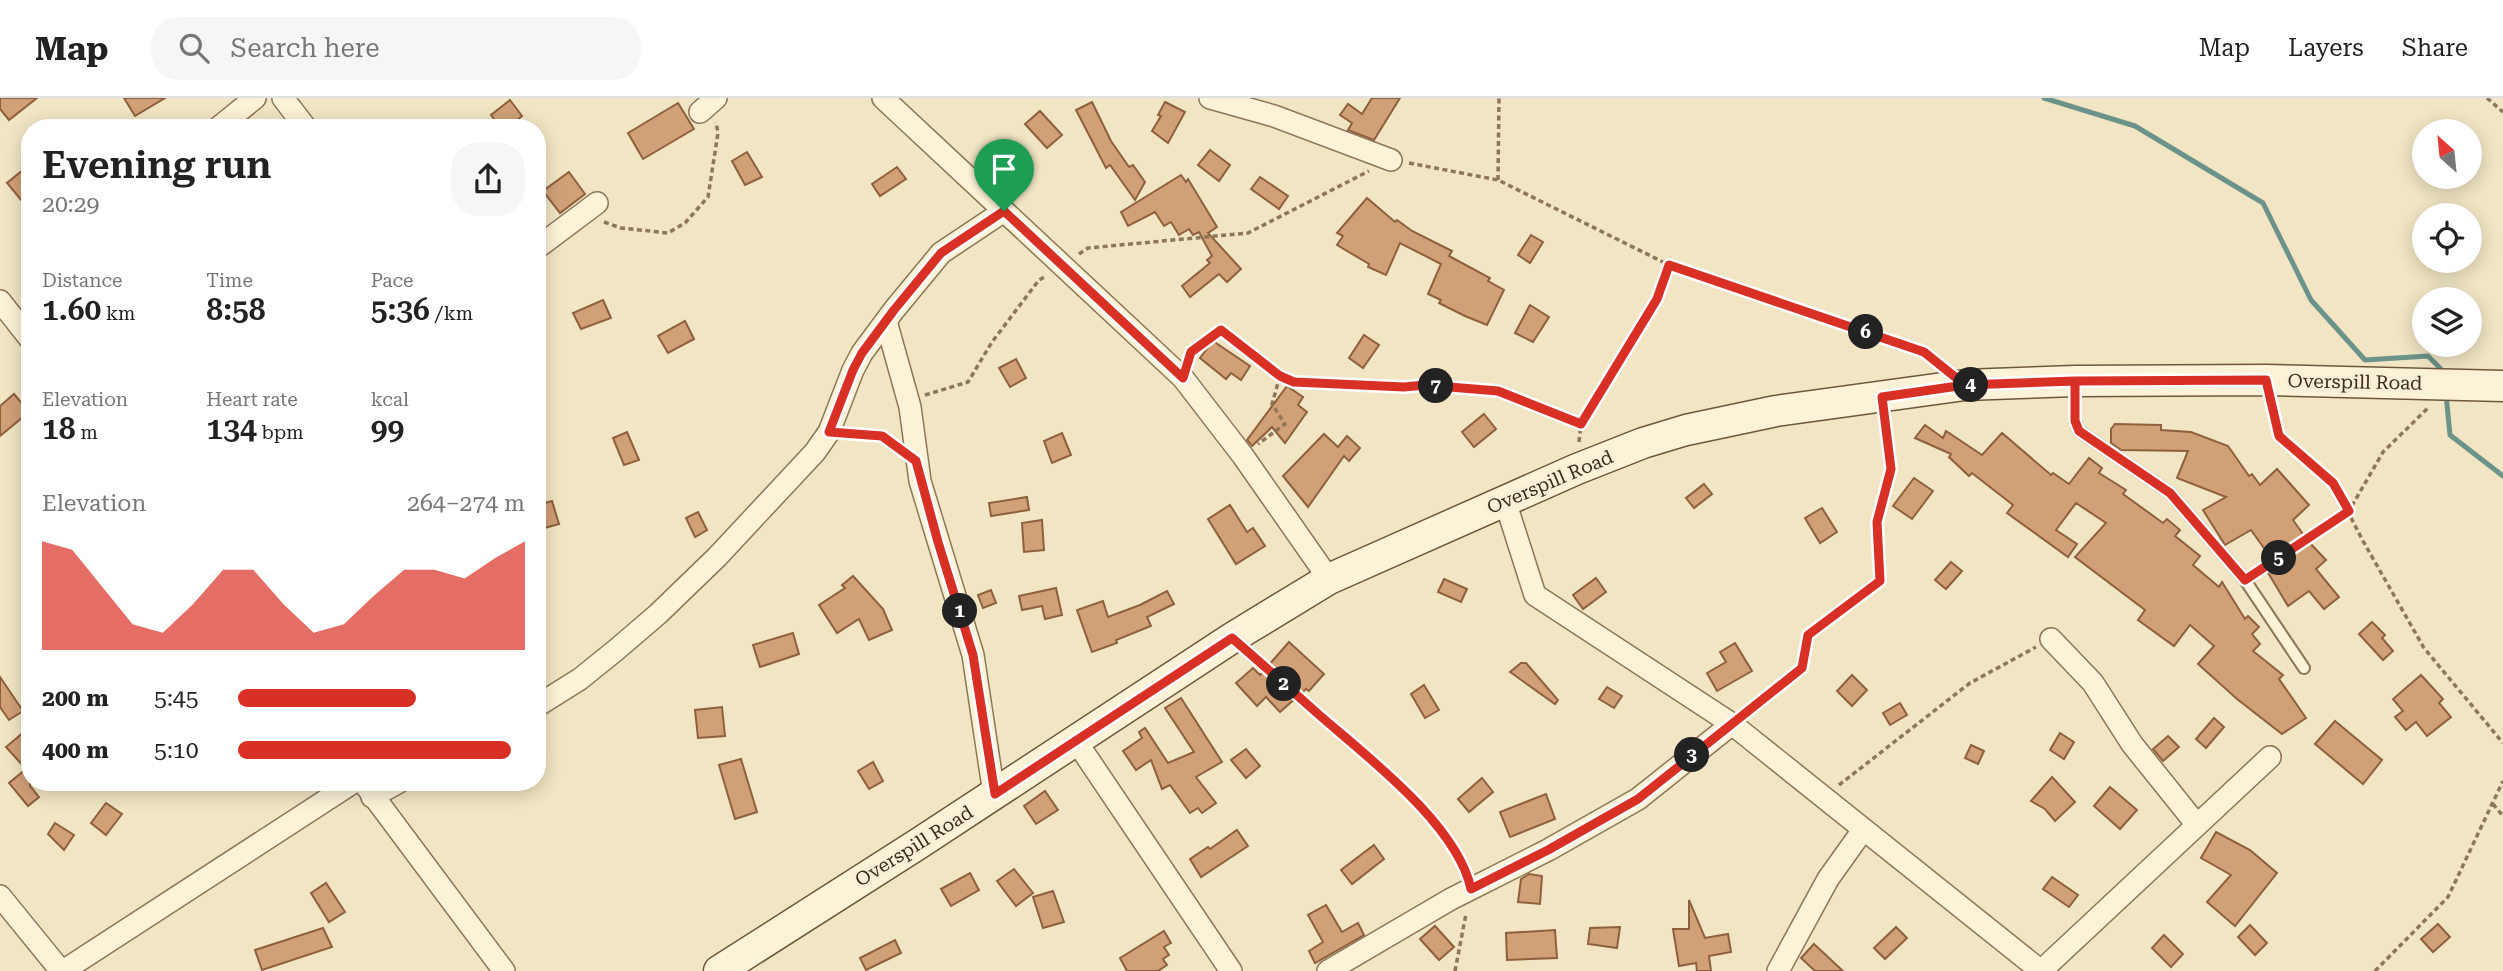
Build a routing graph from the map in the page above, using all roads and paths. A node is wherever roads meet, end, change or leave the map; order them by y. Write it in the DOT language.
graph roads {
  1 [pos="255,98"];
  2 [pos="283,98"];
  3 [pos="883,98"];
  4 [pos="1210,98"];
  5 [pos="1499,98"];
  6 [pos="2487,98"];
  7 [pos="710,103"];
  8 [pos="2503,112"];
  9 [pos="229,119"];
  10 [pos="299,119"];
  11 [pos="1391,160"];
  12 [pos="1498,180"];
  13 [pos="590,208"];
  14 [pos="1004,211"];
  15 [pos="546,241"];
  16 [pos="1064,265"];
  17 [pos="1669,265"];
  18 [pos="0,301"];
  19 [pos="886,321"];
  20 [pos="21,328"];
  21 [pos="1280,376"];
  22 [pos="1183,378"];
  23 [pos="2266,380"];
  24 [pos="2075,381"];
  25 [pos="2435,384"];
  26 [pos="1965,385"];
  27 [pos="2503,386"];
  28 [pos="1882,397"];
  29 [pos="910,407"];
  30 [pos="1581,424"];
  31 [pos="829,432"];
  32 [pos="1243,456"];
  33 [pos="916,461"];
  34 [pos="1577,469"];
  35 [pos="1505,501"];
  36 [pos="2349,511"];
  37 [pos="1329,579"];
  38 [pos="2245,580"];
  39 [pos="1232,638"];
  40 [pos="2051,639"];
  41 [pos="2304,668"];
  42 [pos="546,700"];
  43 [pos="1732,724"];
  44 [pos="1076,741"];
  45 [pos="2503,743"];
  46 [pos="2270,757"];
  47 [pos="2503,781"];
  48 [pos="340,791"];
  49 [pos="368,791"];
  50 [pos="995,794"];
  51 [pos="1822,795"];
  52 [pos="2492,803"];
  53 [pos="2503,816"];
  54 [pos="2197,825"];
  55 [pos="1863,830"];
  56 [pos="1471,889"];
  57 [pos="0,896"];
  58 [pos="62,971"];
  59 [pos="504,971"];
  60 [pos="719,971"];
  61 [pos="1231,971"];
  62 [pos="1328,971"];
  63 [pos="1455,971"];
  64 [pos="1778,971"];
  65 [pos="2041,971"];
  66 [pos="2375,971"];
  1 -- 9 [label="street"];
  2 -- 10 [label="street"];
  3 -- 14 [label="street"];
  4 -- 11 [label="street"];
  5 -- 12 [label="path"];
  6 -- 8 [label="path"];
  7 -- 13 [label="path"];
  11 -- 12 [label="path"];
  11 -- 16 [label="path"];
  12 -- 17 [label="path"];
  13 -- 15 [label="street"];
  14 -- 16 [label="street"];
  14 -- 19 [label="street"];
  16 -- 22 [label="street"];
  16 -- 29 [label="path"];
  17 -- 26 [label="path"];
  17 -- 30 [label="path"];
  18 -- 20 [label="street"];
  19 -- 29 [label="street"];
  19 -- 31 [label="street"];
  21 -- 22 [label="path"];
  21 -- 30 [label="path"];
  21 -- 32 [label="path"];
  22 -- 32 [label="street"];
  23 -- 24 [label="street, Overspill Road"];
  23 -- 25 [label="street, Overspill Road"];
  23 -- 36 [label="path"];
  24 -- 26 [label="street, Overspill Road"];
  24 -- 38 [label="lane"];
  25 -- 27 [label="street, Overspill Road"];
  25 -- 36 [label="path"];
  26 -- 28 [label="street, Overspill Road"];
  28 -- 34 [label="street, Overspill Road"];
  28 -- 43 [label="path"];
  29 -- 33 [label="street"];
  30 -- 34 [label="path"];
  31 -- 33 [label="path"];
  31 -- 42 [label="street"];
  32 -- 37 [label="street"];
  33 -- 50 [label="street"];
  34 -- 35 [label="street, Overspill Road"];
  35 -- 37 [label="street, Overspill Road"];
  35 -- 43 [label="street"];
  36 -- 38 [label="path"];
  36 -- 45 [label="path"];
  37 -- 39 [label="street, Overspill Road"];
  38 -- 41 [label="lane"];
  39 -- 44 [label="street, Overspill Road"];
  39 -- 56 [label="path"];
  40 -- 51 [label="path"];
  40 -- 54 [label="street"];
  43 -- 51 [label="street"];
  43 -- 56 [label="street"];
  44 -- 50 [label="street, Overspill Road"];
  44 -- 61 [label="street"];
  46 -- 54 [label="street"];
  47 -- 52 [label="path"];
  48 -- 58 [label="street"];
  49 -- 59 [label="street"];
  50 -- 60 [label="street, Overspill Road"];
  51 -- 55 [label="street"];
  52 -- 53 [label="path"];
  52 -- 66 [label="path"];
  54 -- 65 [label="street"];
  55 -- 64 [label="street"];
  55 -- 65 [label="street"];
  56 -- 62 [label="street"];
  56 -- 63 [label="path"];
  57 -- 58 [label="street"];
}
